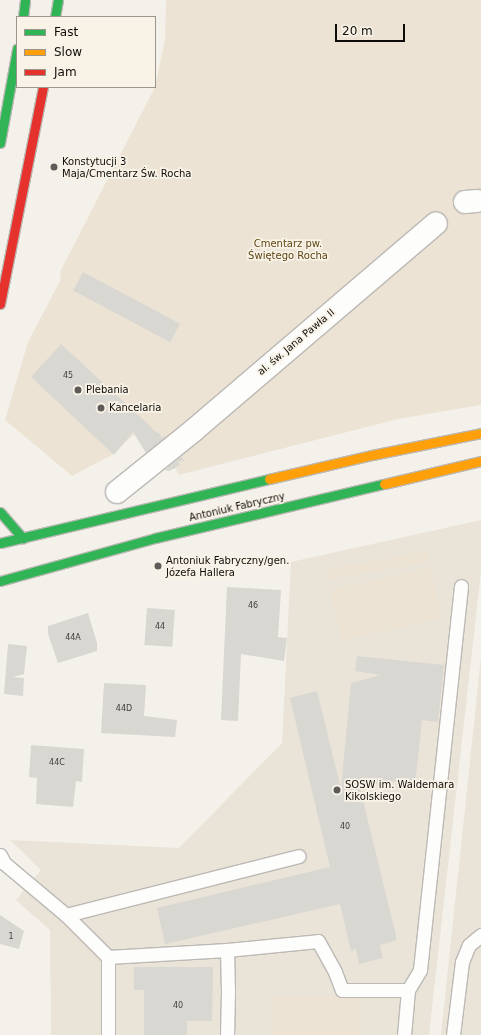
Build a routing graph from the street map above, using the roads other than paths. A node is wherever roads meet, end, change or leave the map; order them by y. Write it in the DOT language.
graph roads {
  1 [pos="25,0"];
  2 [pos="58,0"];
  3 [pos="23,16"];
  4 [pos="56,16"];
  5 [pos="16,55"];
  6 [pos="43,88"];
  7 [pos="0,143"];
  8 [pos="436,223"];
  9 [pos="0,304"];
  10 [pos="481,433"];
  11 [pos="481,461"];
  12 [pos="117,492"];
  13 [pos="0,512"];
  14 [pos="23,538"];
  15 [pos="0,544"];
  16 [pos="0,581"];
  17 [pos="461,586"];
  18 [pos="0,855"];
  19 [pos="299,856"];
  20 [pos="66,915"];
  21 [pos="481,935"];
  22 [pos="227,950"];
  23 [pos="108,957"];
  24 [pos="408,990"];
  25 [pos="108,1035"];
  26 [pos="227,1035"];
  27 [pos="404,1035"];
  28 [pos="453,1035"];
  1 -- 3 [label="main road"];
  2 -- 4 [label="main road"];
  5 -- 7 [label="main road"];
  6 -- 9 [label="main road"];
  8 -- 12 [label="street, al. św. Jana Pawła II"];
  10 -- 14 [label="main road, Antoniuk Fabryczny"];
  11 -- 16 [label="main road, Antoniuk Fabryczny"];
  13 -- 14 [label="main road"];
  14 -- 15 [label="main road, Antoniuk Fabryczny"];
  17 -- 24 [label="lane"];
  18 -- 20 [label="lane"];
  19 -- 20 [label="lane"];
  20 -- 23 [label="lane"];
  21 -- 28 [label="lane"];
  22 -- 23 [label="lane"];
  22 -- 24 [label="lane"];
  22 -- 26 [label="lane"];
  23 -- 25 [label="lane"];
  24 -- 27 [label="lane"];
}
